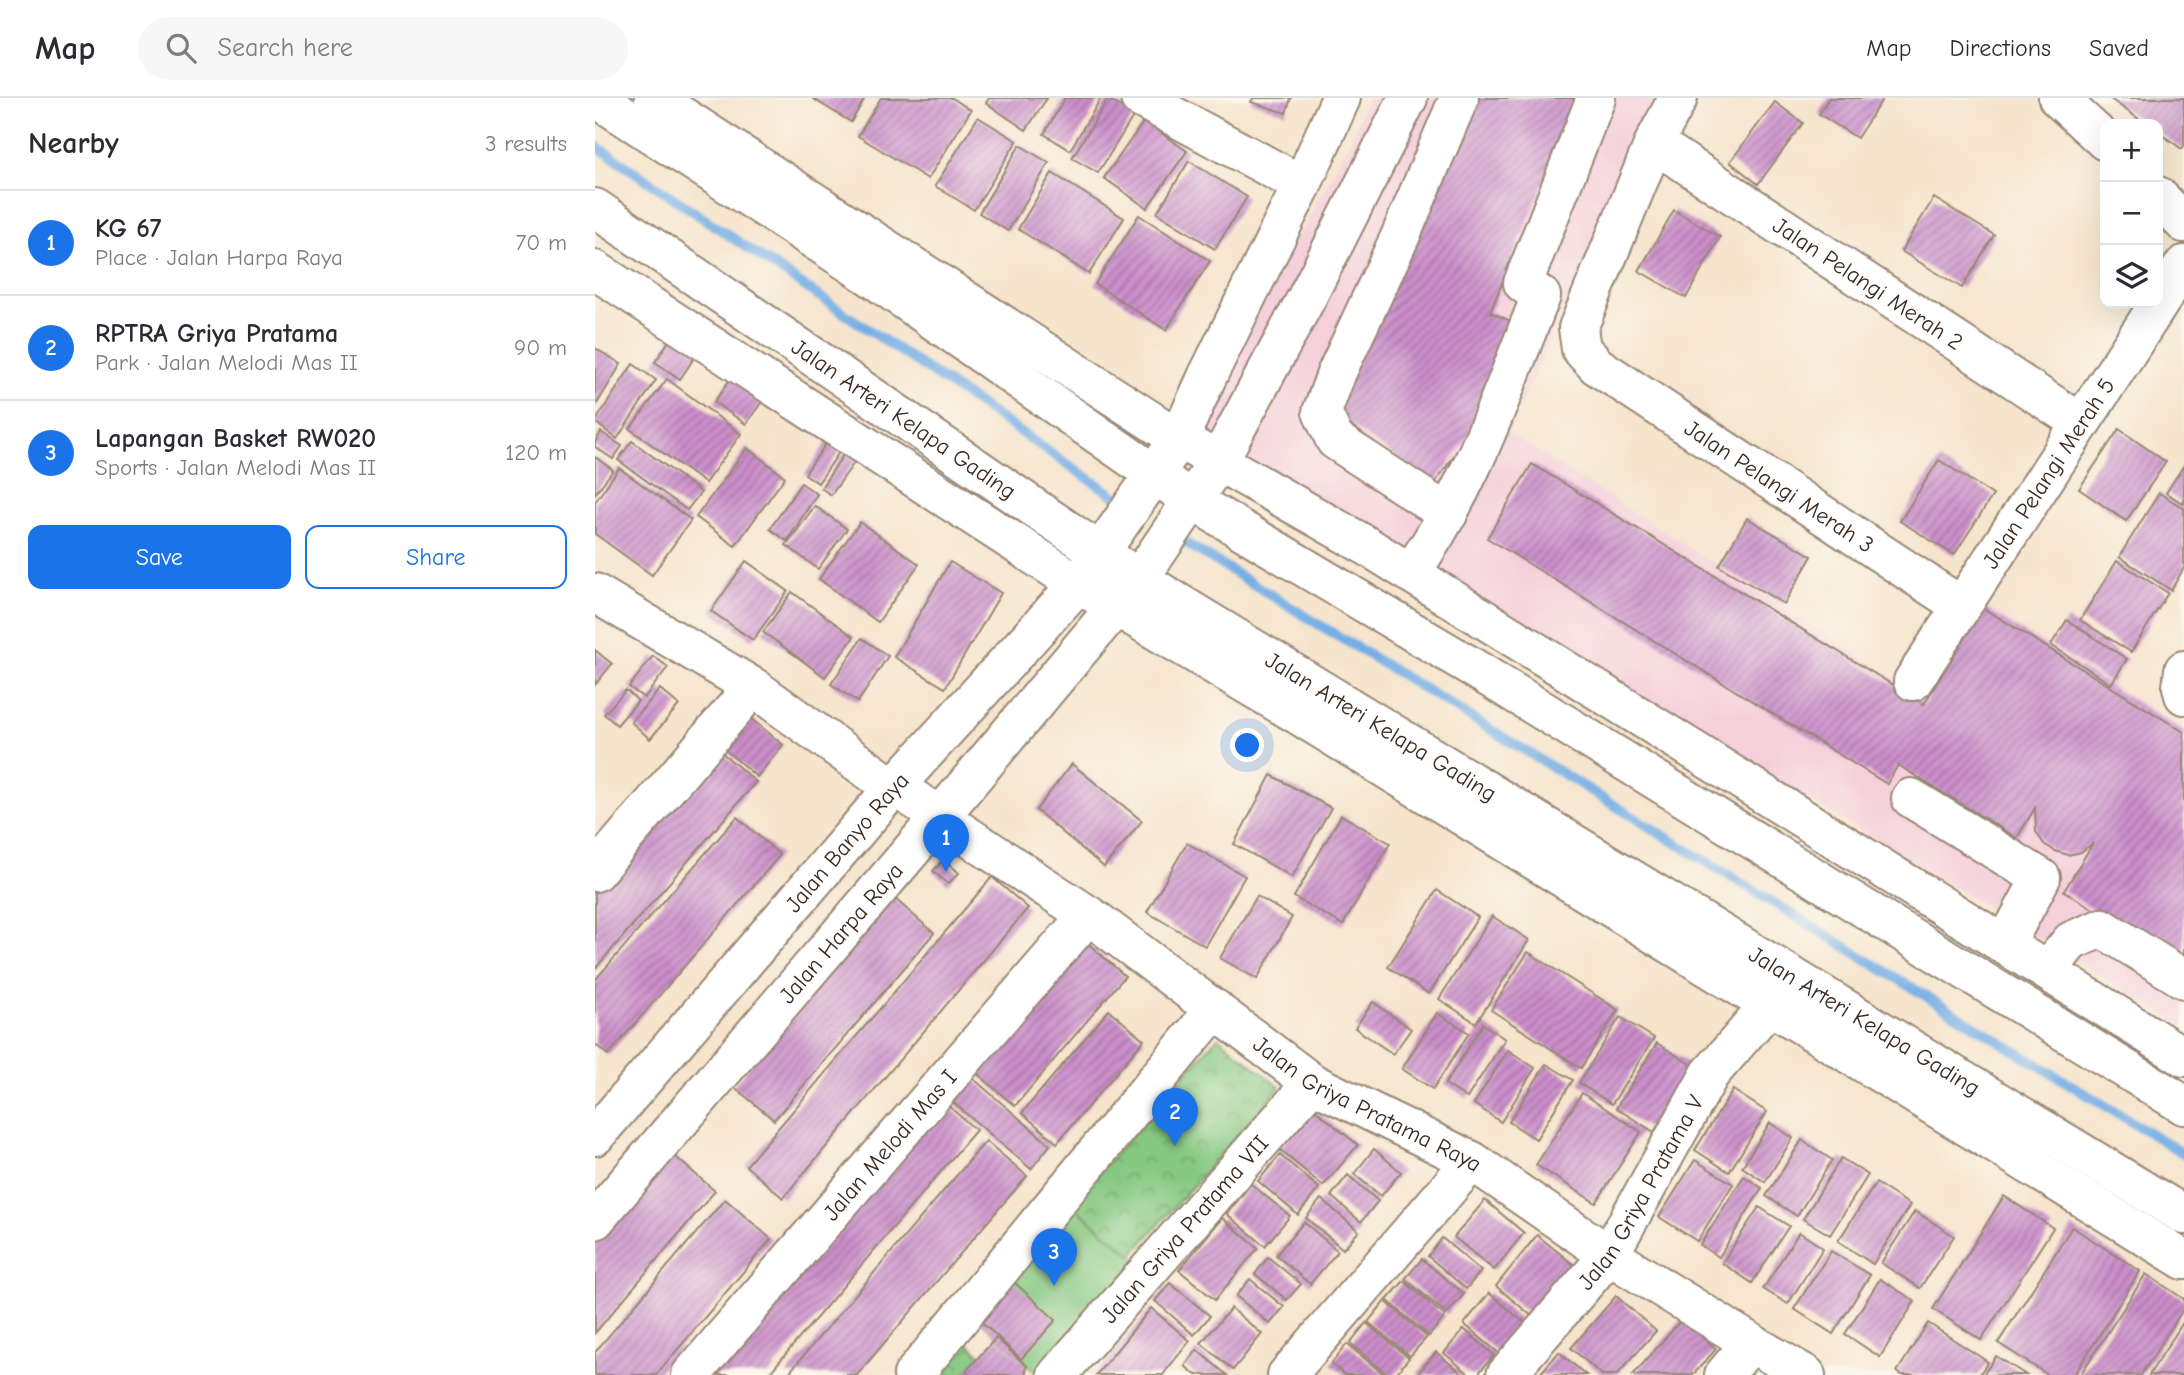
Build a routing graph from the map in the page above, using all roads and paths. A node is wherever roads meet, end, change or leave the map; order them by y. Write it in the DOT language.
graph roads {
  1 [pos="596,98"];
  2 [pos="654,98"];
  3 [pos="1140,98"];
  4 [pos="1341,98"];
  5 [pos="1408,98"];
  6 [pos="1459,98"];
  7 [pos="1596,98"];
  8 [pos="1678,98"];
  9 [pos="2058,98"];
  10 [pos="2100,136"];
  11 [pos="1654,143"];
  12 [pos="1302,185"];
  13 [pos="2163,200"];
  14 [pos="595,208"];
  15 [pos="2184,223"];
  16 [pos="2184,265"];
  17 [pos="595,270"];
  18 [pos="2081,423"];
  19 [pos="1179,439"];
  20 [pos="1218,462"];
  21 [pos="1145,485"];
  22 [pos="1186,509"];
  23 [pos="1448,514"];
  24 [pos="1109,541"];
  25 [pos="1410,573"];
  26 [pos="1136,581"];
  27 [pos="1078,584"];
  28 [pos="597,598"];
  29 [pos="1961,607"];
  30 [pos="1490,623"];
  31 [pos="1467,664"];
  32 [pos="1913,681"];
  33 [pos="753,687"];
  34 [pos="1304,699"];
  35 [pos="894,787"];
  36 [pos="1911,798"];
  37 [pos="941,816"];
  38 [pos="595,872"];
  39 [pos="1088,915"];
  40 [pos="2005,945"];
  41 [pos="2047,971"];
  42 [pos="2184,979"];
  43 [pos="1769,1006"];
  44 [pos="1215,1009"];
  45 [pos="2184,1057"];
  46 [pos="1312,1083"];
  47 [pos="2184,1105"];
  48 [pos="595,1136"];
  49 [pos="1472,1161"];
  50 [pos="2184,1215"];
  51 [pos="595,1220"];
  52 [pos="1609,1255"];
  53 [pos="2184,1260"];
  54 [pos="1751,1343"];
  55 [pos="691,1375"];
  56 [pos="913,1375"];
  57 [pos="1057,1375"];
  58 [pos="1287,1375"];
  59 [pos="1506,1375"];
  60 [pos="1724,1375"];
  61 [pos="1806,1375"];
  1 -- 21 [label="street"];
  2 -- 19 [label="street"];
  3 -- 12 [label="street"];
  4 -- 12 [label="street, Jalan Banyo Raya"];
  5 -- 20 [label="street, Jalan Harpa Raya"];
  6 -- 23 [label="street"];
  7 -- 23 [label="street"];
  8 -- 11 [label="street"];
  9 -- 10 [label="street"];
  11 -- 18 [label="street, Jalan Pelangi Merah 2"];
  11 -- 29 [label="street, Jalan Pelangi Merah 3"];
  12 -- 19 [label="street, Jalan Banyo Raya"];
  13 -- 15 [label="street"];
  14 -- 24 [label="street, Jalan Arteri Kelapa Gading"];
  16 -- 18 [label="street, Jalan Pelangi Merah 5"];
  17 -- 27 [label="street, Jalan Arteri Kelapa Gading"];
  18 -- 29 [label="street, Jalan Pelangi Merah 5"];
  19 -- 20 [label="street"];
  19 -- 21 [label="street, Jalan Banyo Raya"];
  20 -- 22 [label="street, Jalan Harpa Raya"];
  20 -- 25 [label="street"];
  21 -- 22 [label="street"];
  21 -- 24 [label="street, Jalan Banyo Raya"];
  22 -- 26 [label="street, Jalan Harpa Raya"];
  22 -- 31 [label="street"];
  23 -- 25 [label="street"];
  24 -- 26 [label="street, Jalan Arteri Kelapa Gading"];
  24 -- 27 [label="street, Jalan Banyo Raya"];
  25 -- 30 [label="street"];
  26 -- 27 [label="street, Jalan Arteri Kelapa Gading"];
  26 -- 34 [label="street, Jalan Arteri Kelapa Gading"];
  26 -- 37 [label="street, Jalan Harpa Raya"];
  27 -- 35 [label="street, Jalan Banyo Raya"];
  28 -- 33 [label="street, Jalan Griya Pratama Raya"];
  29 -- 32 [label="street, Jalan Pelangi Merah 5"];
  30 -- 31 [label="street"];
  30 -- 40 [label="street"];
  31 -- 47 [label="street"];
  33 -- 35 [label="street, Jalan Griya Pratama Raya"];
  33 -- 38 [label="street"];
  34 -- 43 [label="street, Jalan Arteri Kelapa Gading"];
  34 -- 50 [label="street, Jalan Arteri Kelapa Gading"];
  35 -- 37 [label="street, Jalan Griya Pratama Raya"];
  35 -- 48 [label="street, Jalan Banyo Raya"];
  36 -- 40 [label="street"];
  37 -- 39 [label="street, Jalan Griya Pratama Raya"];
  37 -- 51 [label="street, Jalan Harpa Raya"];
  39 -- 44 [label="street, Jalan Griya Pratama Raya"];
  39 -- 55 [label="street, Jalan Melodi Mas I"];
  40 -- 41 [label="street"];
  41 -- 42 [label="street"];
  41 -- 45 [label="street"];
  43 -- 52 [label="street, Jalan Griya Pratama V"];
  43 -- 53 [label="street, Jalan Arteri Kelapa Gading"];
  44 -- 46 [label="street, Jalan Griya Pratama Raya"];
  44 -- 56 [label="street"];
  46 -- 49 [label="street, Jalan Griya Pratama Raya"];
  46 -- 57 [label="street, Jalan Griya Pratama VII"];
  49 -- 52 [label="street, Jalan Griya Pratama Raya"];
  49 -- 58 [label="street"];
  52 -- 54 [label="street, Jalan Griya Pratama Raya"];
  52 -- 59 [label="street, Jalan Griya Pratama V"];
  54 -- 60 [label="street"];
  54 -- 61 [label="street, Jalan Griya Pratama Raya"];
}
